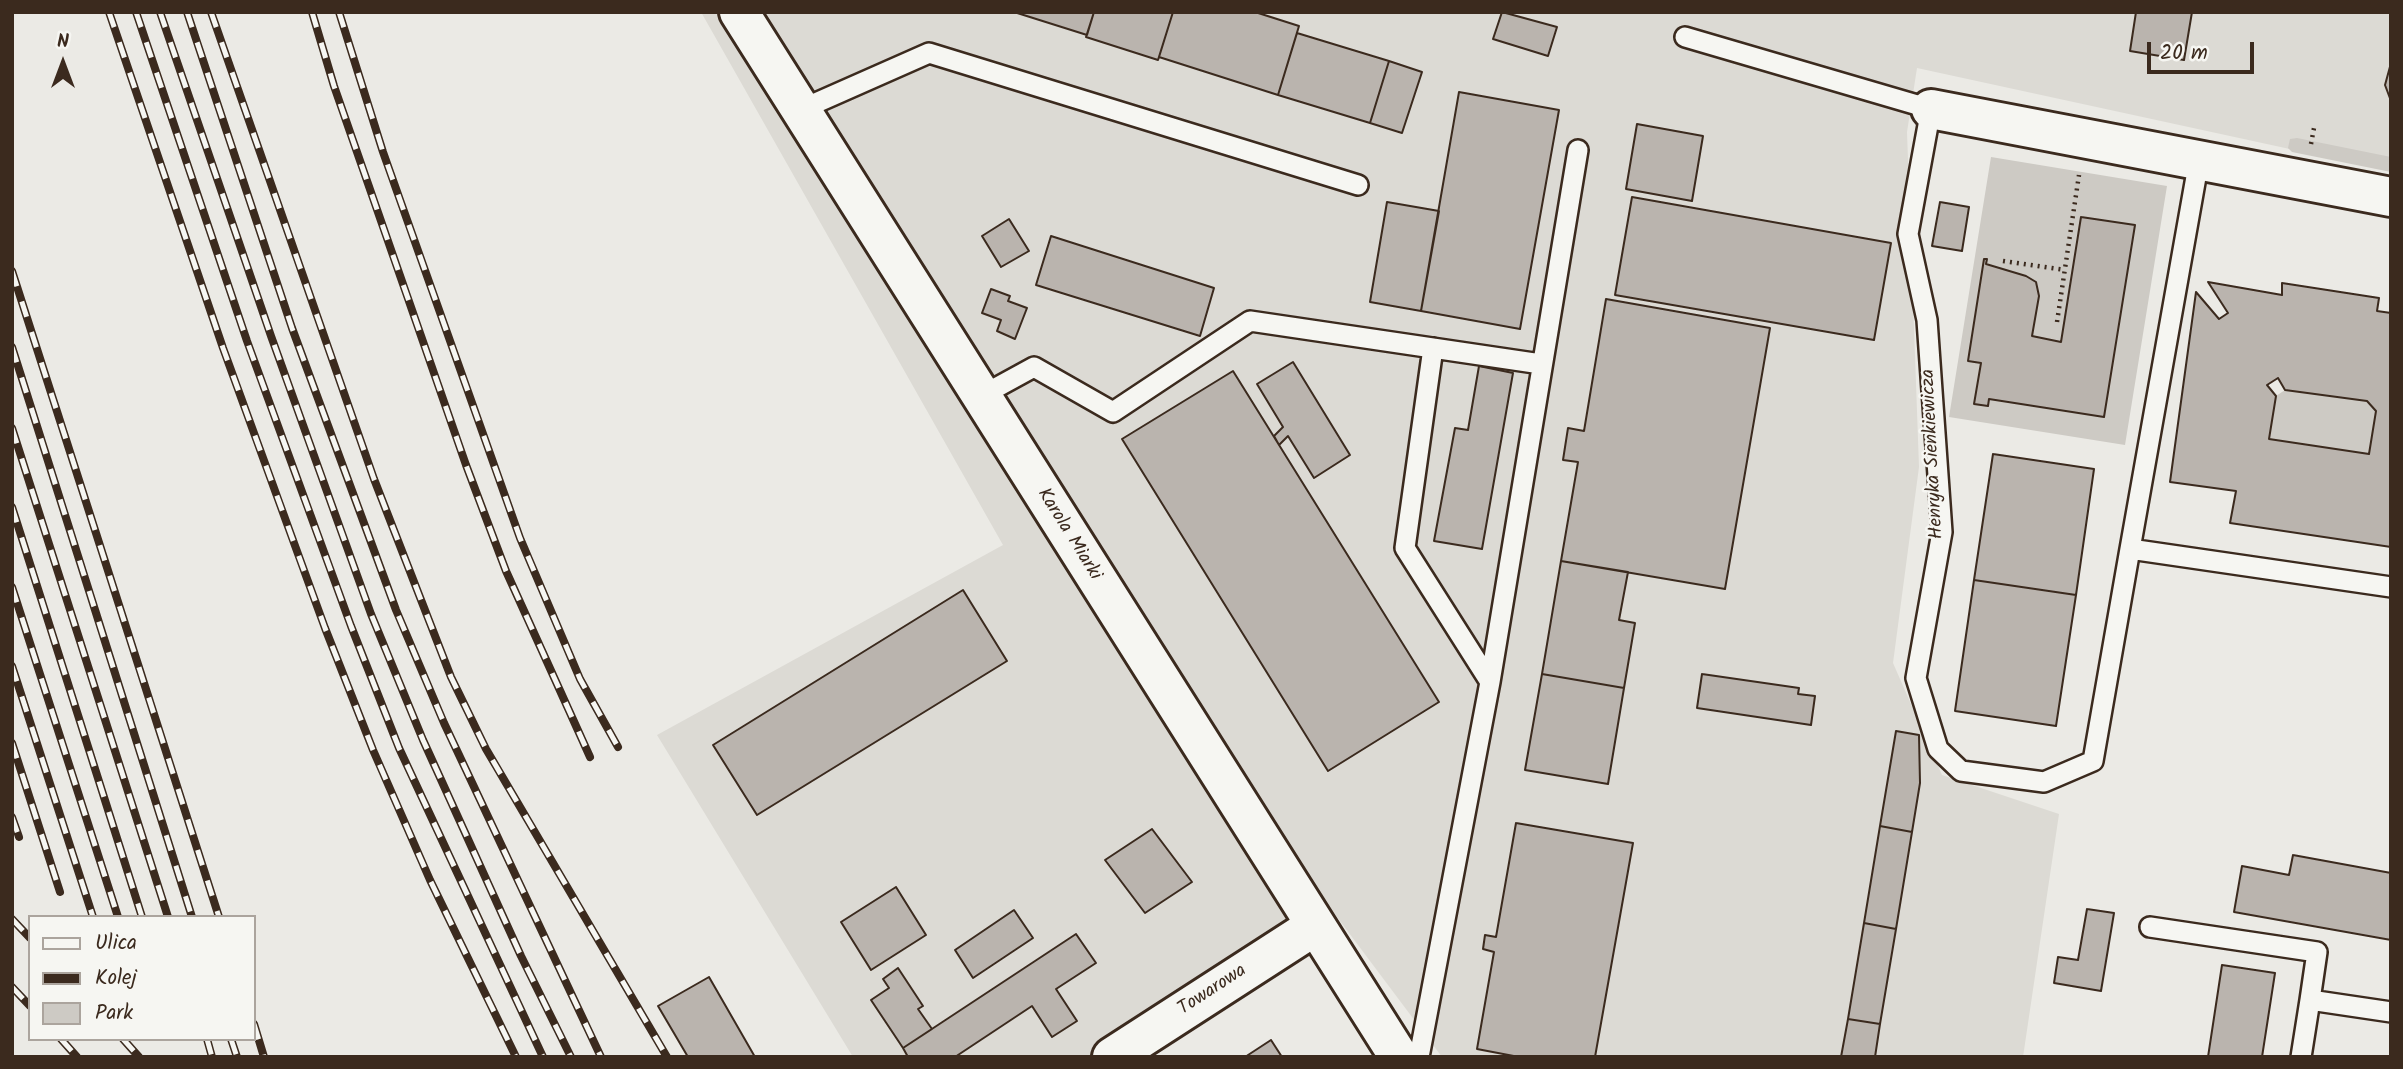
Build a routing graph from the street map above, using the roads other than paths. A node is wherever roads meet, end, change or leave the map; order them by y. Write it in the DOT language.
graph roads {
  1 [pos="739,12"];
  2 [pos="1685,37"];
  3 [pos="1931,109"];
  4 [pos="800,110"];
  5 [pos="1578,150"];
  6 [pos="2199,160"];
  7 [pos="1358,186"];
  8 [pos="2391,197"];
  9 [pos="1433,348"];
  10 [pos="1541,364"];
  11 [pos="981,396"];
  12 [pos="2130,549"];
  13 [pos="2391,587"];
  14 [pos="1490,682"];
  15 [pos="1315,926"];
  16 [pos="2150,927"];
  17 [pos="2310,1000"];
  18 [pos="2391,1012"];
  19 [pos="1112,1057"];
  20 [pos="1399,1057"];
  21 [pos="1419,1057"];
  22 [pos="2301,1057"];
  1 -- 4 [label="street, Karola Miarki"];
  2 -- 3 [label="lane"];
  3 -- 6 [label="street"];
  3 -- 12 [label="lane, Henryka Sienkiewicza"];
  4 -- 7 [label="lane"];
  4 -- 11 [label="street, Karola Miarki"];
  5 -- 10 [label="lane"];
  6 -- 8 [label="street"];
  6 -- 12 [label="lane, Henryka Sienkiewicza"];
  9 -- 10 [label="lane"];
  9 -- 11 [label="lane"];
  9 -- 14 [label="lane"];
  10 -- 14 [label="lane"];
  11 -- 15 [label="street, Karola Miarki"];
  12 -- 13 [label="lane"];
  14 -- 21 [label="lane"];
  15 -- 19 [label="street, Towarowa"];
  15 -- 20 [label="street, Karola Miarki"];
  16 -- 17 [label="lane"];
  17 -- 18 [label="lane"];
  17 -- 22 [label="lane"];
}
